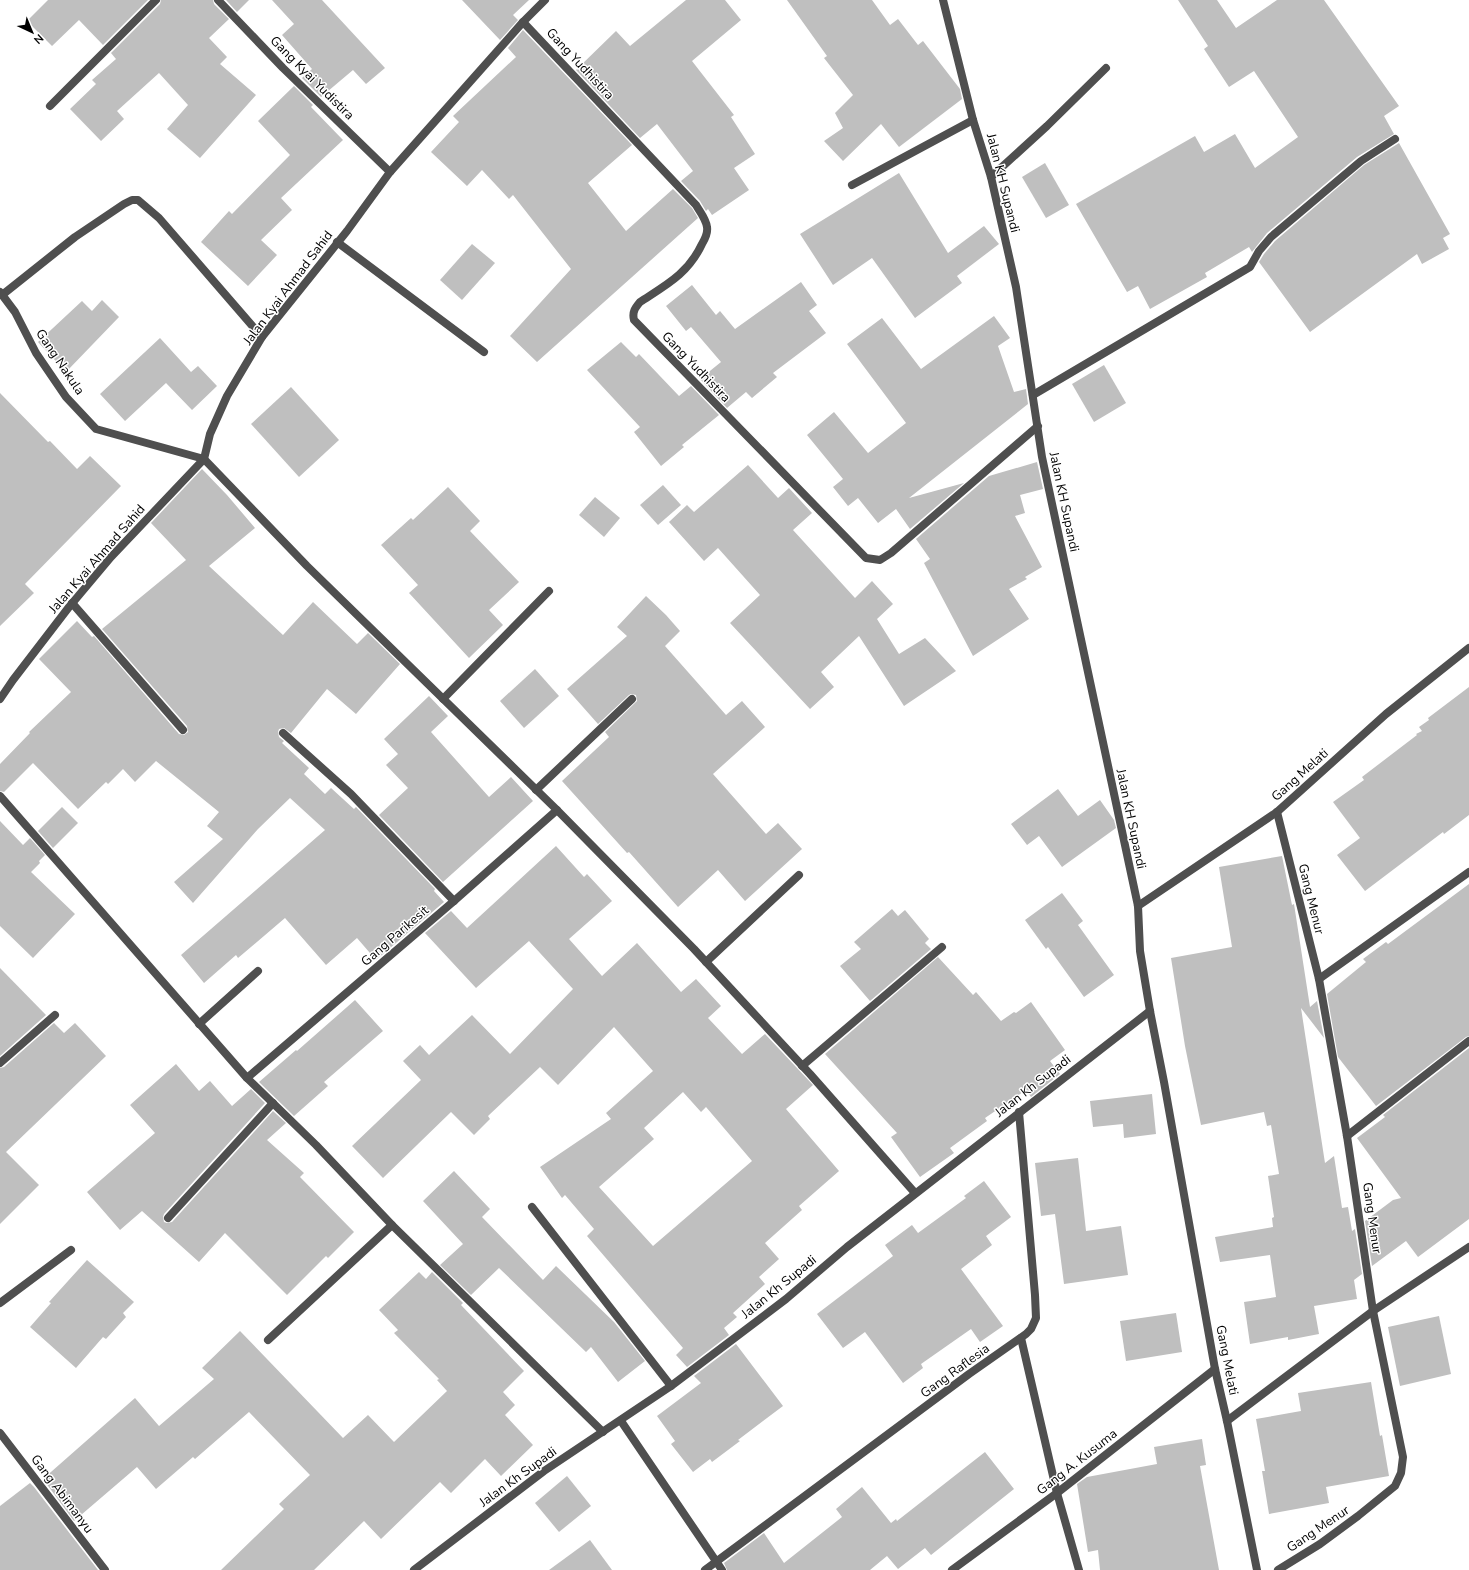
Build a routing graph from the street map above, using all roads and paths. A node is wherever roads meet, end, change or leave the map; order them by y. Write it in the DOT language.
graph roads {
  1 [pos="156,0"];
  2 [pos="218,0"];
  3 [pos="545,0"];
  4 [pos="943,0"];
  5 [pos="523,22"];
  6 [pos="1106,68"];
  7 [pos="50,106"];
  8 [pos="973,120"];
  9 [pos="1395,139"];
  10 [pos="390,172"];
  11 [pos="991,177"];
  12 [pos="852,185"];
  13 [pos="337,242"];
  14 [pos="1,293"];
  15 [pos="262,337"];
  16 [pos="484,352"];
  17 [pos="1033,395"];
  18 [pos="1038,426"];
  19 [pos="204,459"];
  20 [pos="549,591"];
  21 [pos="72,603"];
  22 [pos="1469,648"];
  23 [pos="443,699"];
  24 [pos="632,699"];
  25 [pos="0,700"];
  26 [pos="183,730"];
  27 [pos="283,733"];
  28 [pos="536,790"];
  29 [pos="0,796"];
  30 [pos="557,810"];
  31 [pos="1277,812"];
  32 [pos="1469,872"];
  33 [pos="799,875"];
  34 [pos="454,901"];
  35 [pos="1138,906"];
  36 [pos="942,947"];
  37 [pos="706,962"];
  38 [pos="258,971"];
  39 [pos="1319,979"];
  40 [pos="1150,1011"];
  41 [pos="55,1015"];
  42 [pos="199,1024"];
  43 [pos="1469,1041"];
  44 [pos="0,1063"];
  45 [pos="802,1066"];
  46 [pos="247,1078"];
  47 [pos="273,1103"];
  48 [pos="1019,1112"];
  49 [pos="1347,1136"];
  50 [pos="915,1193"];
  51 [pos="532,1207"];
  52 [pos="168,1218"];
  53 [pos="392,1225"];
  54 [pos="1469,1247"];
  55 [pos="71,1250"];
  56 [pos="0,1303"];
  57 [pos="1373,1311"];
  58 [pos="1021,1338"];
  59 [pos="268,1340"];
  60 [pos="1215,1369"];
  61 [pos="671,1386"];
  62 [pos="621,1421"];
  63 [pos="1227,1421"];
  64 [pos="604,1432"];
  65 [pos="0,1433"];
  66 [pos="1057,1493"];
  67 [pos="717,1562"];
  68 [pos="1077,1569"];
  69 [pos="105,1570"];
  70 [pos="414,1570"];
  71 [pos="705,1570"];
  72 [pos="722,1570"];
  73 [pos="952,1570"];
  74 [pos="1256,1570"];
  75 [pos="1278,1570"];
  1 -- 7 [label="street"];
  2 -- 10 [label="street, Gang Kyai Yudistira"];
  3 -- 5 [label="street, Jalan Kyai Ahmad Sahid"];
  4 -- 8 [label="street, Jalan KH Supandi"];
  5 -- 10 [label="street, Jalan Kyai Ahmad Sahid"];
  5 -- 18 [label="street, Gang Yudhistira"];
  6 -- 11 [label="street"];
  8 -- 11 [label="street, Jalan KH Supandi"];
  8 -- 12 [label="street"];
  9 -- 17 [label="street"];
  10 -- 13 [label="street, Jalan Kyai Ahmad Sahid"];
  11 -- 17 [label="street, Jalan KH Supandi"];
  13 -- 15 [label="street, Jalan Kyai Ahmad Sahid"];
  13 -- 16 [label="street"];
  14 -- 15 [label="street"];
  14 -- 19 [label="street, Gang Nakula"];
  15 -- 19 [label="street, Jalan Kyai Ahmad Sahid"];
  17 -- 18 [label="street, Jalan KH Supandi"];
  18 -- 35 [label="street, Jalan KH Supandi"];
  19 -- 21 [label="street, Jalan Kyai Ahmad Sahid"];
  19 -- 23 [label="street"];
  20 -- 23 [label="street"];
  21 -- 25 [label="street, Jalan Kyai Ahmad Sahid"];
  21 -- 26 [label="street"];
  22 -- 31 [label="street, Gang Melati"];
  23 -- 28 [label="street"];
  24 -- 28 [label="street"];
  27 -- 34 [label="street"];
  28 -- 30 [label="street"];
  29 -- 42 [label="street"];
  30 -- 34 [label="street, Gang Parikesit"];
  30 -- 37 [label="street"];
  31 -- 35 [label="street, Gang Melati"];
  31 -- 39 [label="street, Gang Menur"];
  32 -- 39 [label="street"];
  33 -- 37 [label="street"];
  34 -- 46 [label="street, Gang Parikesit"];
  35 -- 40 [label="street, Jalan KH Supandi"];
  36 -- 45 [label="street"];
  37 -- 45 [label="street"];
  38 -- 42 [label="street"];
  39 -- 49 [label="street, Gang Menur"];
  40 -- 48 [label="street, Jalan Kh Supadi"];
  40 -- 60 [label="street, Gang Melati"];
  41 -- 44 [label="street"];
  42 -- 46 [label="street"];
  43 -- 49 [label="street"];
  45 -- 50 [label="street"];
  46 -- 47 [label="street"];
  47 -- 52 [label="street"];
  47 -- 53 [label="street"];
  48 -- 50 [label="street, Jalan Kh Supadi"];
  48 -- 58 [label="street, Gang Raflesia"];
  49 -- 57 [label="street, Gang Menur"];
  50 -- 61 [label="street, Jalan Kh Supadi"];
  51 -- 61 [label="street"];
  53 -- 59 [label="street"];
  53 -- 64 [label="street"];
  54 -- 57 [label="street, Gang Melati"];
  55 -- 56 [label="street"];
  57 -- 63 [label="street, Gang Melati"];
  57 -- 75 [label="street, Gang Menur"];
  58 -- 66 [label="street"];
  58 -- 67 [label="street, Gang Raflesia"];
  60 -- 63 [label="street, Gang Melati"];
  60 -- 66 [label="street, Gang A. Kusuma"];
  61 -- 62 [label="street, Jalan Kh Supadi"];
  62 -- 64 [label="street, Jalan Kh Supadi"];
  62 -- 67 [label="street"];
  63 -- 74 [label="street"];
  64 -- 70 [label="street, Jalan Kh Supadi"];
  65 -- 69 [label="street, Gang Abimanyu"];
  66 -- 68 [label="street"];
  66 -- 73 [label="street, Gang A. Kusuma"];
  67 -- 71 [label="street, Gang Raflesia"];
  67 -- 72 [label="street"];
}
